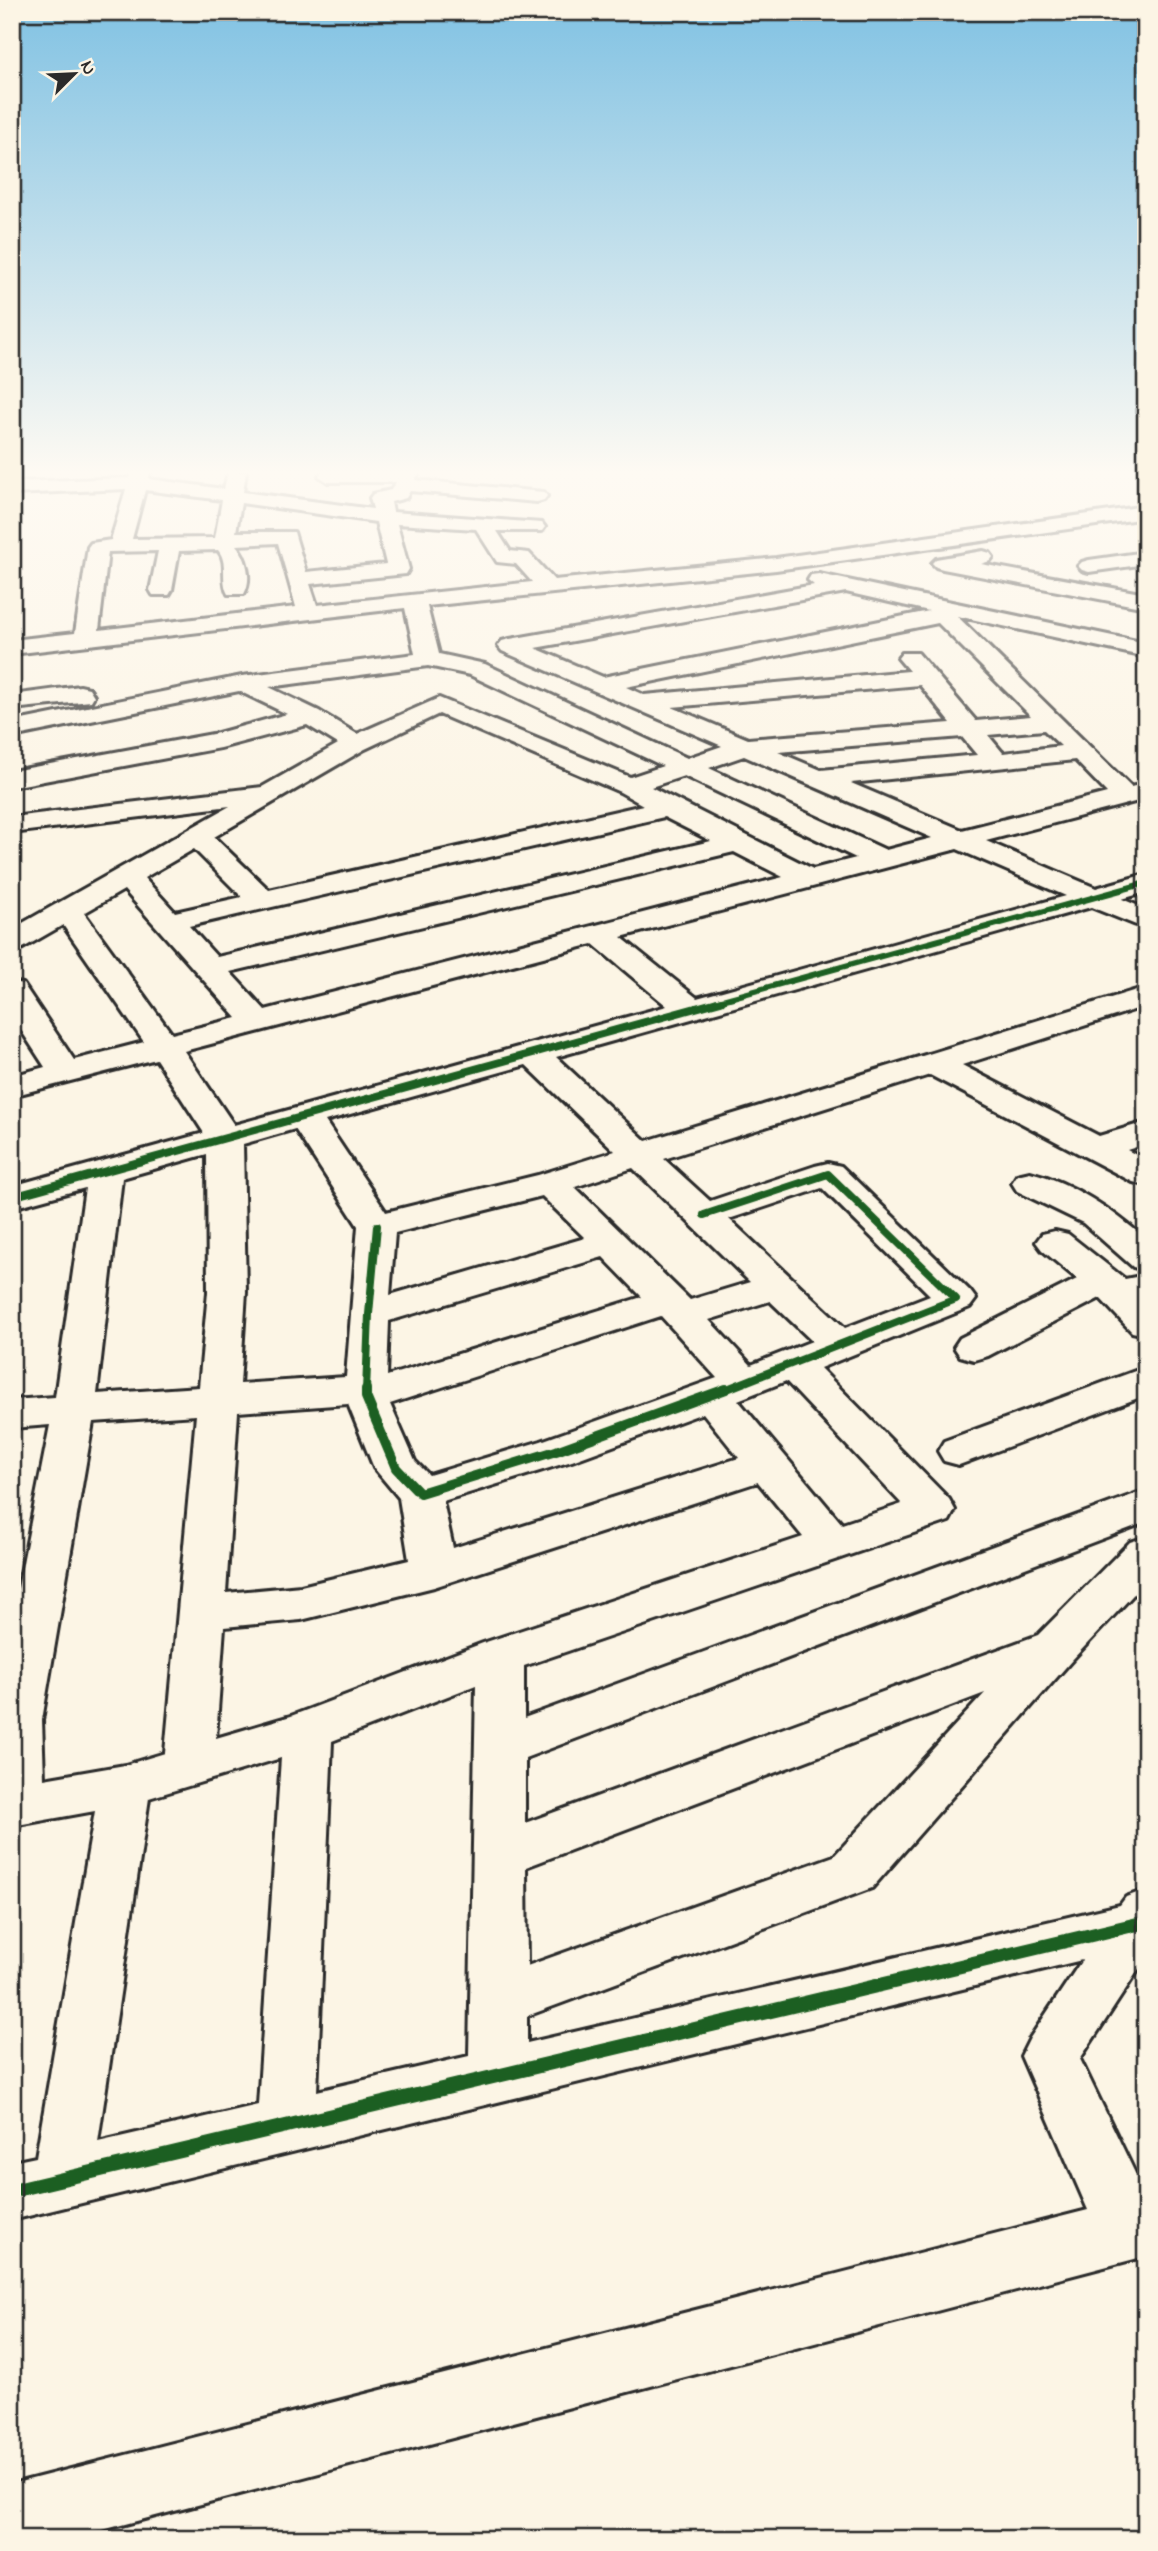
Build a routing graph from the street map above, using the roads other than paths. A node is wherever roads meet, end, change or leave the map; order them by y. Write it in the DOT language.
graph roads {
  1 [pos="92,591"];
  2 [pos="301,591"];
  3 [pos="518,591"];
  4 [pos="831,591"];
  5 [pos="1093,591"];
  6 [pos="847,597"];
  7 [pos="415,601"];
  8 [pos="1146,601"];
  9 [pos="940,611"];
  10 [pos="309,612"];
  11 [pos="884,627"];
  12 [pos="86,639"];
  13 [pos="12,647"];
  14 [pos="595,657"];
  15 [pos="428,659"];
  16 [pos="1141,660"];
  17 [pos="555,665"];
  18 [pos="925,677"];
  19 [pos="242,683"];
  20 [pos="600,685"];
  21 [pos="946,701"];
  22 [pos="12,702"];
  23 [pos="641,702"];
  24 [pos="919,704"];
  25 [pos="97,715"];
  26 [pos="310,716"];
  27 [pos="744,719"];
  28 [pos="1051,722"];
  29 [pos="691,724"];
  30 [pos="164,726"];
  31 [pos="969,729"];
  32 [pos="12,730"];
  33 [pos="356,744"];
  34 [pos="745,747"];
  35 [pos="1081,752"];
  36 [pos="996,761"];
  37 [pos="688,766"];
  38 [pos="817,778"];
  39 [pos="12,779"];
  40 [pos="629,786"];
  41 [pos="272,792"];
  42 [pos="1136,793"];
  43 [pos="667,808"];
  44 [pos="12,825"];
  45 [pos="196,836"];
  46 [pos="959,839"];
  47 [pos="737,843"];
  48 [pos="882,859"];
  49 [pos="127,876"];
  50 [pos="809,878"];
  51 [pos="1146,883"];
  52 [pos="1094,897"];
  53 [pos="263,901"];
  54 [pos="67,910"];
  55 [pos="1146,920"];
  56 [pos="169,922"];
  57 [pos="598,933"];
  58 [pos="12,942"];
  59 [pos="210,968"];
  60 [pos="12,991"];
  61 [pos="1146,996"];
  62 [pos="691,1009"];
  63 [pos="258,1022"];
  64 [pos="164,1046"];
  65 [pos="533,1053"];
  66 [pos="933,1063"];
  67 [pos="65,1072"];
  68 [pos="12,1086"];
  69 [pos="304,1116"];
  70 [pos="1146,1132"];
  71 [pos="225,1138"];
  72 [pos="1097,1149"];
  73 [pos="640,1154"];
  74 [pos="105,1171"];
  75 [pos="1146,1174"];
  76 [pos="550,1183"];
  77 [pos="1030,1183"];
  78 [pos="12,1197"];
  79 [pos="704,1215"];
  80 [pos="377,1226"];
  81 [pos="1055,1242"];
  82 [pos="610,1243"];
  83 [pos="1146,1259"];
  84 [pos="778,1286"];
  85 [pos="1122,1287"];
  86 [pos="676,1308"];
  87 [pos="369,1314"];
  88 [pos="1146,1322"];
  89 [pos="839,1345"];
  90 [pos="974,1347"];
  91 [pos="792,1363"];
  92 [pos="1146,1380"];
  93 [pos="728,1389"];
  94 [pos="367,1393"];
  95 [pos="218,1401"];
  96 [pos="74,1411"];
  97 [pos="12,1414"];
  98 [pos="959,1451"];
  99 [pos="767,1464"];
  100 [pos="421,1493"];
  101 [pos="1146,1505"];
  102 [pos="833,1544"];
  103 [pos="1146,1553"];
  104 [pos="434,1571"];
  105 [pos="201,1612"];
  106 [pos="1055,1647"];
  107 [pos="500,1656"];
  108 [pos="313,1729"];
  109 [pos="500,1747"];
  110 [pos="189,1766"];
  111 [pos="125,1785"];
  112 [pos="16,1805"];
  113 [pos="500,1854"];
  114 [pos="1143,1919"];
  115 [pos="499,2001"];
  116 [pos="497,2076"];
  117 [pos="286,2126"];
  118 [pos="37,2186"];
  119 [pos="1137,2228"];
  120 [pos="12,2519"];
  1 -- 12 [label="street"];
  2 -- 10 [label="street"];
  3 -- 7 [label="street"];
  4 -- 6 [label="street"];
  5 -- 8 [label="street"];
  6 -- 9 [label="street"];
  6 -- 17 [label="street"];
  7 -- 10 [label="street"];
  7 -- 15 [label="street"];
  9 -- 11 [label="street"];
  9 -- 16 [label="street"];
  9 -- 28 [label="street"];
  10 -- 12 [label="street"];
  11 -- 18 [label="street"];
  11 -- 20 [label="street"];
  12 -- 13 [label="street"];
  14 -- 17 [label="street"];
  15 -- 19 [label="street"];
  15 -- 37 [label="street"];
  17 -- 20 [label="street"];
  18 -- 21 [label="street"];
  18 -- 23 [label="street"];
  19 -- 26 [label="street"];
  19 -- 30 [label="street"];
  20 -- 23 [label="street"];
  21 -- 24 [label="street"];
  21 -- 31 [label="street"];
  22 -- 25 [label="street"];
  23 -- 29 [label="street"];
  25 -- 30 [label="street"];
  25 -- 32 [label="street"];
  26 -- 30 [label="street"];
  26 -- 33 [label="street"];
  27 -- 29 [label="street"];
  28 -- 31 [label="street"];
  28 -- 35 [label="street"];
  29 -- 34 [label="street"];
  30 -- 39 [label="street"];
  31 -- 34 [label="street"];
  31 -- 36 [label="street"];
  33 -- 40 [label="street"];
  33 -- 41 [label="street"];
  34 -- 37 [label="street"];
  34 -- 38 [label="street"];
  35 -- 36 [label="street"];
  35 -- 42 [label="street"];
  36 -- 38 [label="street"];
  37 -- 40 [label="street"];
  37 -- 48 [label="street"];
  38 -- 46 [label="street"];
  40 -- 43 [label="street"];
  41 -- 44 [label="street"];
  41 -- 45 [label="street"];
  42 -- 46 [label="street"];
  43 -- 47 [label="street"];
  43 -- 53 [label="street"];
  45 -- 49 [label="street"];
  45 -- 53 [label="street"];
  46 -- 48 [label="street"];
  46 -- 52 [label="street"];
  47 -- 50 [label="street"];
  47 -- 59 [label="street"];
  48 -- 50 [label="street"];
  49 -- 54 [label="street"];
  49 -- 56 [label="street"];
  50 -- 57 [label="street"];
  51 -- 52 [label="street"];
  52 -- 55 [label="street"];
  52 -- 62 [label="street"];
  53 -- 56 [label="street"];
  54 -- 58 [label="street"];
  54 -- 64 [label="street"];
  56 -- 59 [label="street"];
  57 -- 62 [label="street"];
  57 -- 63 [label="street"];
  59 -- 63 [label="street"];
  60 -- 67 [label="street"];
  61 -- 66 [label="street"];
  62 -- 65 [label="street"];
  63 -- 64 [label="street"];
  64 -- 67 [label="street"];
  64 -- 71 [label="street"];
  65 -- 69 [label="street"];
  65 -- 73 [label="street"];
  66 -- 72 [label="street"];
  66 -- 73 [label="street"];
  67 -- 68 [label="street"];
  69 -- 71 [label="street"];
  69 -- 80 [label="street"];
  70 -- 72 [label="street"];
  71 -- 74 [label="street"];
  71 -- 95 [label="street"];
  72 -- 75 [label="street"];
  73 -- 76 [label="street"];
  73 -- 79 [label="street"];
  74 -- 78 [label="street"];
  74 -- 96 [label="street"];
  76 -- 80 [label="street"];
  76 -- 82 [label="street"];
  77 -- 83 [label="street"];
  79 -- 84 [label="street"];
  79 -- 89 [label="street"];
  80 -- 87 [label="street"];
  81 -- 85 [label="street"];
  82 -- 86 [label="street"];
  82 -- 87 [label="street"];
  84 -- 86 [label="street"];
  84 -- 89 [label="street"];
  85 -- 88 [label="street"];
  85 -- 90 [label="street"];
  86 -- 93 [label="street"];
  86 -- 94 [label="street"];
  87 -- 94 [label="street"];
  89 -- 91 [label="street"];
  91 -- 93 [label="street"];
  91 -- 102 [label="street"];
  92 -- 98 [label="street"];
  93 -- 99 [label="street"];
  93 -- 100 [label="street"];
  94 -- 95 [label="street"];
  94 -- 100 [label="street"];
  95 -- 96 [label="street"];
  95 -- 105 [label="street"];
  96 -- 97 [label="street"];
  96 -- 112 [label="street"];
  99 -- 102 [label="street"];
  99 -- 104 [label="street"];
  100 -- 104 [label="street"];
  101 -- 109 [label="street"];
  102 -- 107 [label="street"];
  103 -- 106 [label="street"];
  104 -- 105 [label="street"];
  105 -- 110 [label="street"];
  106 -- 113 [label="street"];
  106 -- 115 [label="street"];
  107 -- 108 [label="street"];
  107 -- 109 [label="street"];
  108 -- 110 [label="street"];
  108 -- 117 [label="street"];
  109 -- 113 [label="street"];
  110 -- 111 [label="street"];
  111 -- 112 [label="street"];
  111 -- 118 [label="street"];
  113 -- 115 [label="street"];
  114 -- 116 [label="street"];
  114 -- 119 [label="street"];
  115 -- 116 [label="street"];
  116 -- 117 [label="street"];
  117 -- 118 [label="street"];
  119 -- 120 [label="street"];
}
